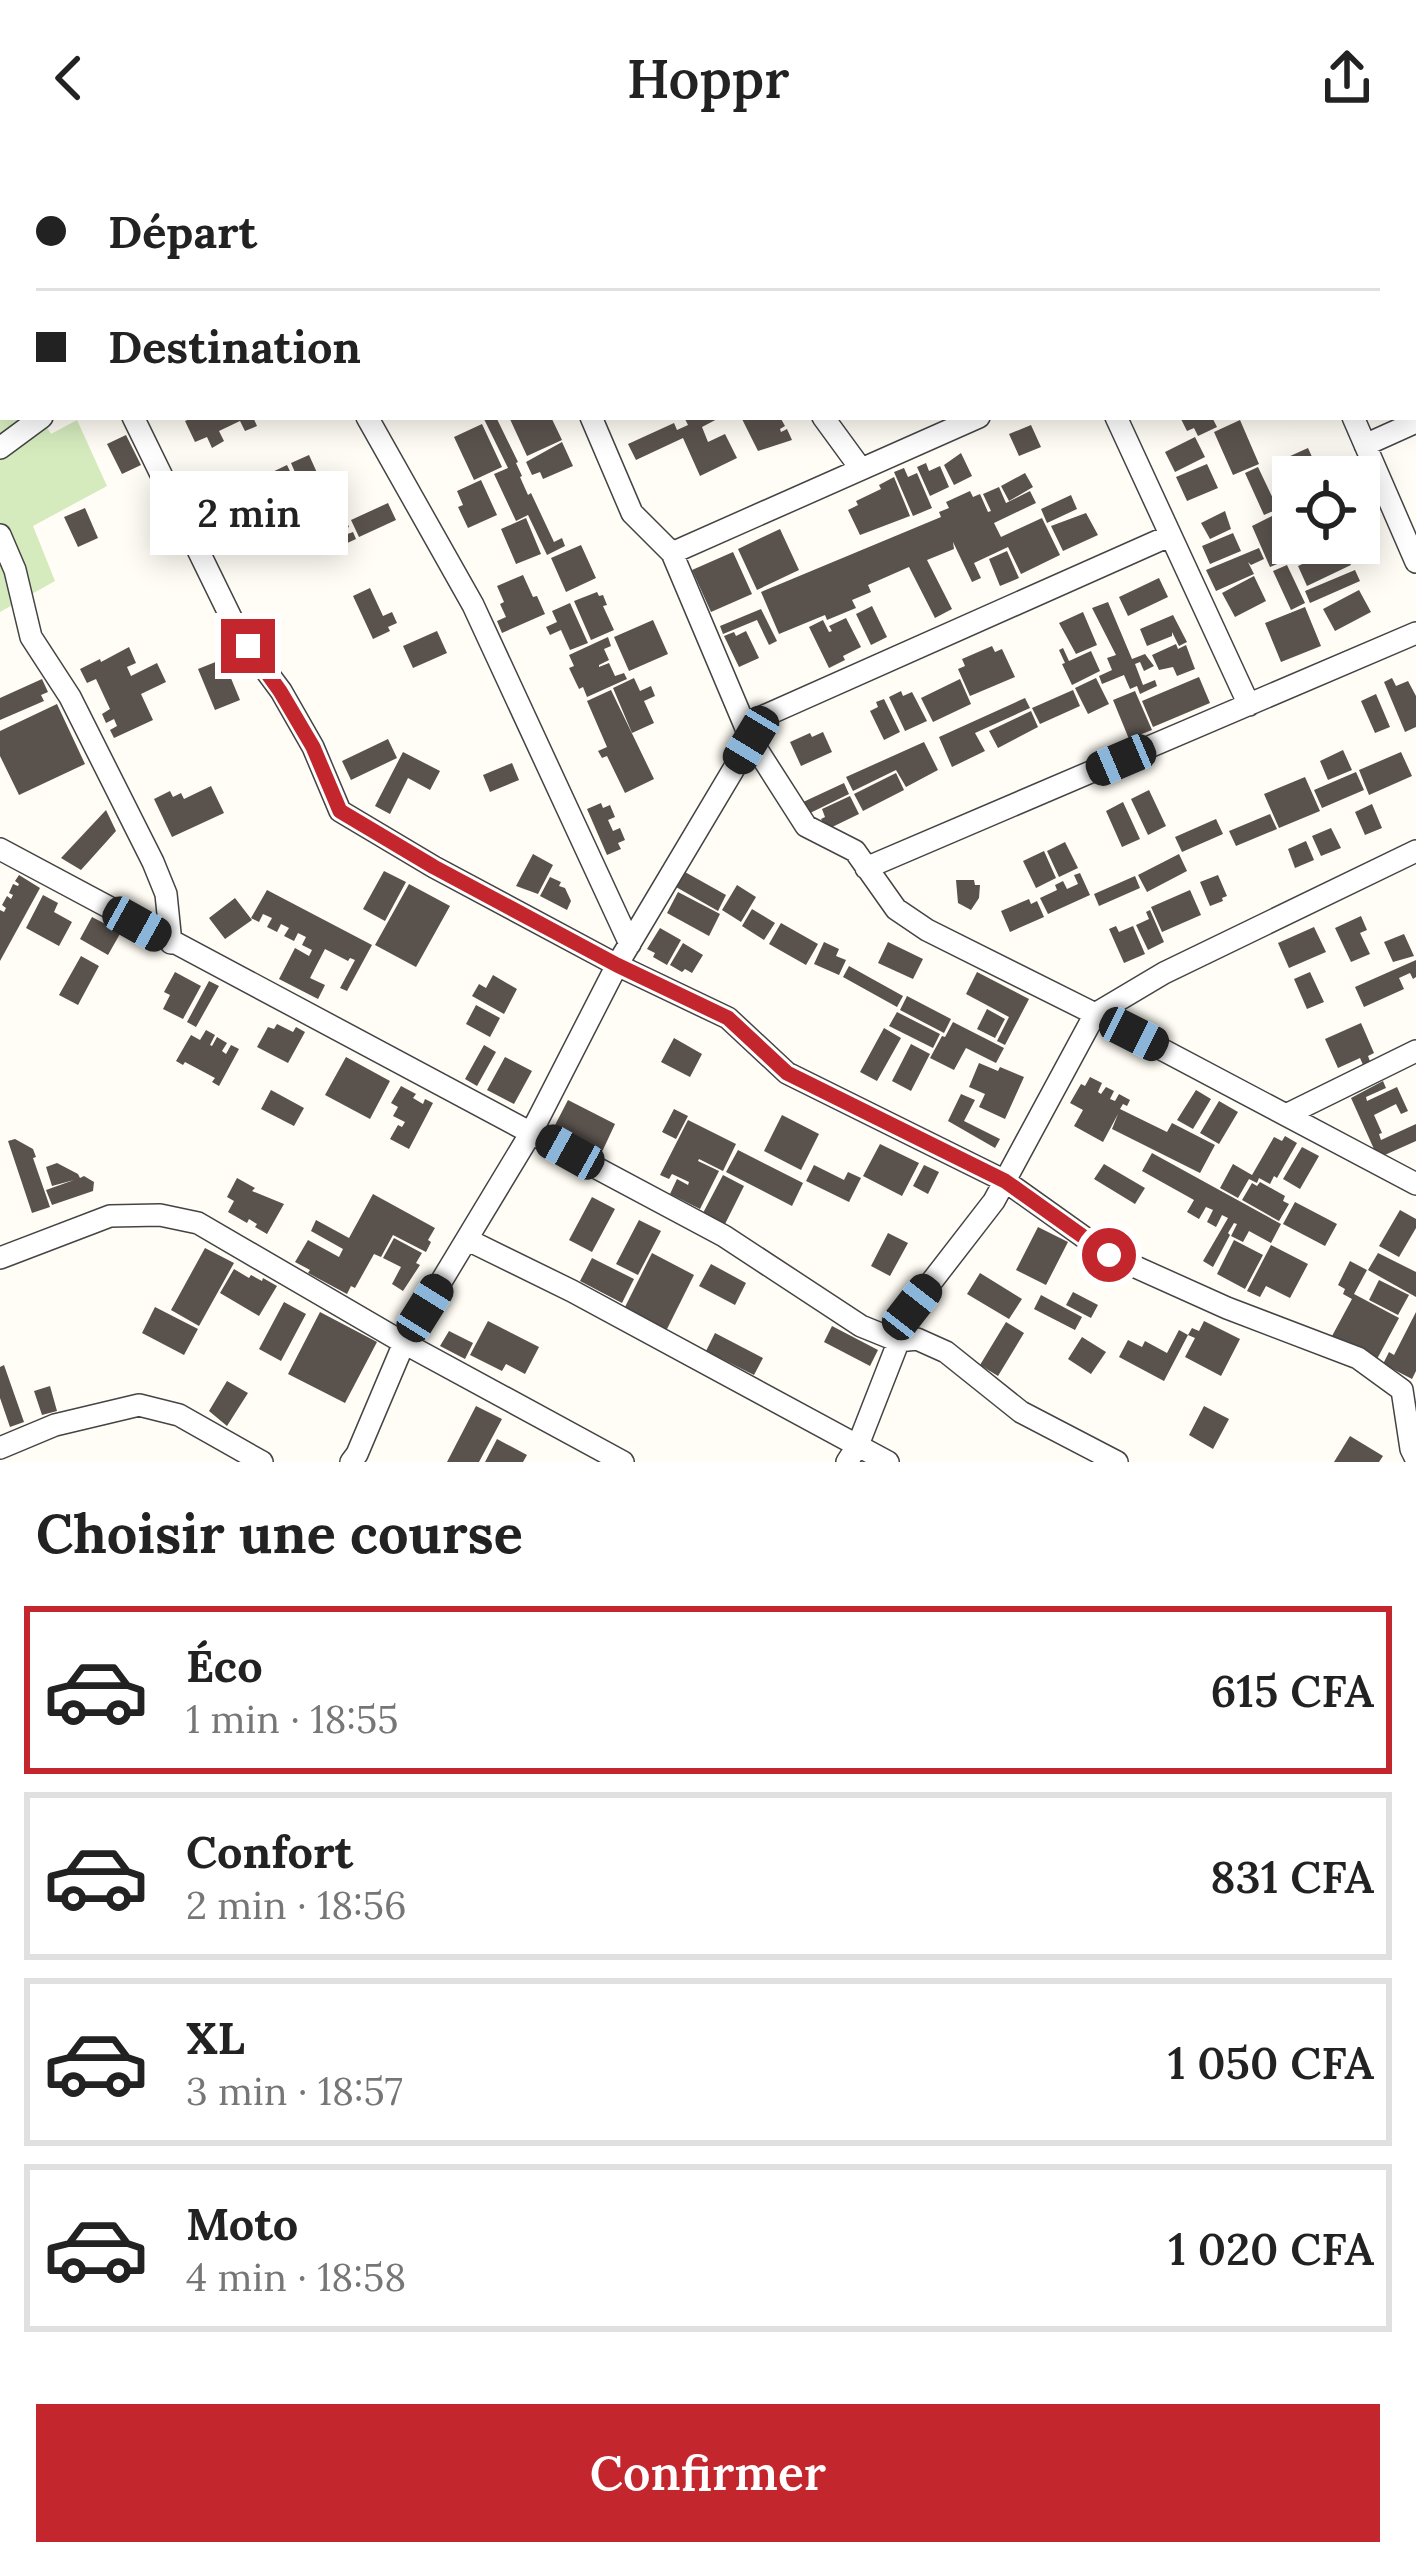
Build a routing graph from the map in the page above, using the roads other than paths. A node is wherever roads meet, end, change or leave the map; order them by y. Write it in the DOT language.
graph roads {
  1 [pos="39,420"];
  2 [pos="134,420"];
  3 [pos="370,420"];
  4 [pos="592,420"];
  5 [pos="825,420"];
  6 [pos="972,420"];
  7 [pos="1117,420"];
  8 [pos="1354,420"];
  9 [pos="1416,422"];
  10 [pos="1365,445"];
  11 [pos="0,448"];
  12 [pos="861,470"];
  13 [pos="0,535"];
  14 [pos="1169,536"];
  15 [pos="672,553"];
  16 [pos="1416,562"];
  17 [pos="1416,633"];
  18 [pos="1249,705"];
  19 [pos="749,732"];
  20 [pos="0,849"];
  21 [pos="1416,850"];
  22 [pos="866,868"];
  23 [pos="171,943"];
  24 [pos="630,944"];
  25 [pos="617,965"];
  26 [pos="1095,1014"];
  27 [pos="1416,1052"];
  28 [pos="1288,1114"];
  29 [pos="532,1131"];
  30 [pos="1005,1181"];
  31 [pos="1416,1184"];
  32 [pos="468,1240"];
  33 [pos="0,1258"];
  34 [pos="898,1341"];
  35 [pos="404,1343"];
  36 [pos="0,1448"];
  37 [pos="852,1454"];
  38 [pos="1416,1459"];
  39 [pos="262,1462"];
  40 [pos="351,1462"];
  41 [pos="623,1462"];
  42 [pos="888,1462"];
  43 [pos="1117,1462"];
  1 -- 11 [label="street"];
  2 -- 25 [label="street"];
  3 -- 24 [label="street"];
  4 -- 15 [label="street"];
  5 -- 12 [label="street"];
  6 -- 12 [label="street"];
  7 -- 14 [label="street"];
  8 -- 10 [label="street"];
  9 -- 10 [label="street"];
  10 -- 16 [label="street"];
  12 -- 15 [label="street"];
  13 -- 23 [label="street"];
  14 -- 18 [label="street"];
  14 -- 19 [label="street"];
  15 -- 19 [label="street"];
  17 -- 18 [label="street"];
  18 -- 22 [label="street"];
  19 -- 22 [label="street"];
  19 -- 24 [label="street"];
  20 -- 23 [label="street"];
  21 -- 26 [label="street"];
  22 -- 26 [label="street"];
  23 -- 29 [label="street"];
  24 -- 25 [label="street"];
  25 -- 29 [label="street"];
  25 -- 30 [label="street"];
  26 -- 28 [label="street"];
  26 -- 30 [label="street"];
  27 -- 28 [label="street"];
  28 -- 31 [label="street"];
  29 -- 32 [label="street"];
  29 -- 34 [label="street"];
  30 -- 34 [label="street"];
  30 -- 38 [label="street"];
  32 -- 35 [label="street"];
  32 -- 37 [label="street"];
  33 -- 35 [label="street"];
  34 -- 37 [label="street"];
  34 -- 43 [label="street"];
  35 -- 40 [label="street"];
  35 -- 41 [label="street"];
  36 -- 39 [label="street"];
  37 -- 42 [label="street"];
}
